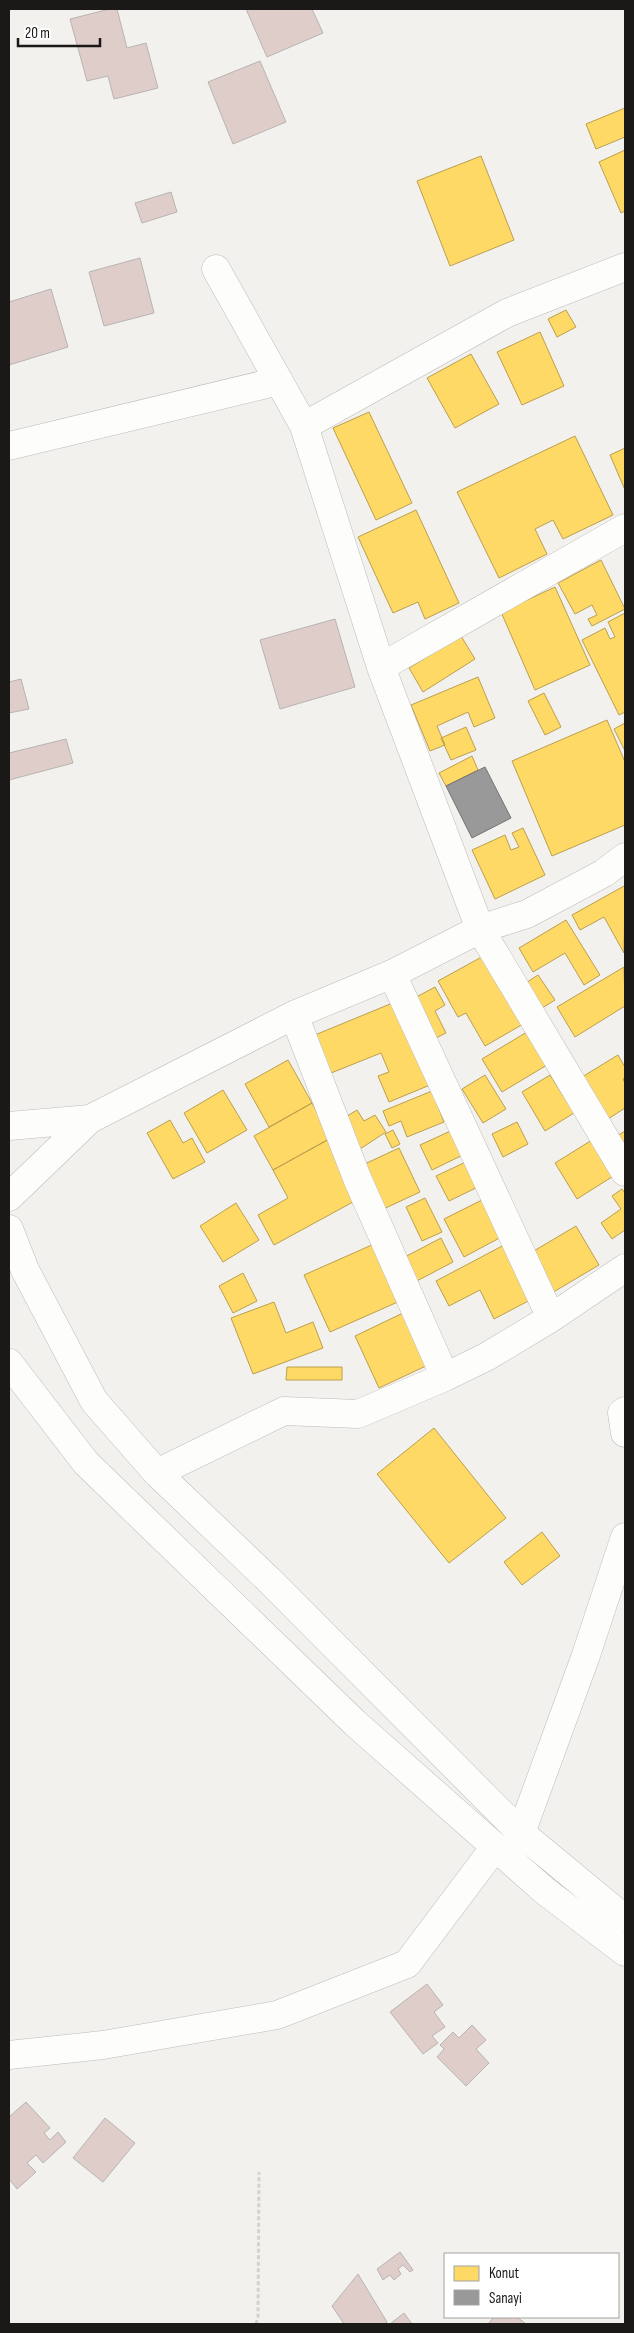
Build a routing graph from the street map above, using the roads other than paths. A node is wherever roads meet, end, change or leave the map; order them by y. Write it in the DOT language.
graph roads {
  1 [pos="625,267"];
  2 [pos="216,269"];
  3 [pos="278,381"];
  4 [pos="304,426"];
  5 [pos="9,446"];
  6 [pos="625,528"];
  7 [pos="381,666"];
  8 [pos="625,857"];
  9 [pos="480,929"];
  10 [pos="392,974"];
  11 [pos="294,1016"];
  12 [pos="90,1119"];
  13 [pos="9,1126"];
  14 [pos="625,1172"];
  15 [pos="9,1197"];
  16 [pos="9,1229"];
  17 [pos="625,1268"];
  18 [pos="550,1318"];
  19 [pos="9,1362"];
  20 [pos="445,1377"];
  21 [pos="625,1411"];
  22 [pos="625,1433"];
  23 [pos="157,1472"];
  24 [pos="625,1537"];
  25 [pos="521,1833"];
  26 [pos="495,1847"];
  27 [pos="625,1918"];
  28 [pos="625,1952"];
  29 [pos="9,2055"];
  1 -- 4 [label="street"];
  2 -- 3 [label="street"];
  3 -- 4 [label="street"];
  3 -- 5 [label="street"];
  4 -- 7 [label="street"];
  6 -- 7 [label="street"];
  7 -- 9 [label="street"];
  8 -- 9 [label="street"];
  9 -- 10 [label="street"];
  9 -- 14 [label="street"];
  10 -- 11 [label="street"];
  10 -- 18 [label="street"];
  11 -- 12 [label="street"];
  11 -- 20 [label="street"];
  12 -- 13 [label="street"];
  12 -- 15 [label="street"];
  16 -- 23 [label="street"];
  17 -- 18 [label="street"];
  18 -- 20 [label="street"];
  19 -- 26 [label="street"];
  20 -- 23 [label="street"];
  21 -- 22 [label="street"];
  23 -- 25 [label="street"];
  24 -- 25 [label="street"];
  25 -- 27 [label="street"];
  26 -- 28 [label="street"];
  26 -- 29 [label="street"];
}
